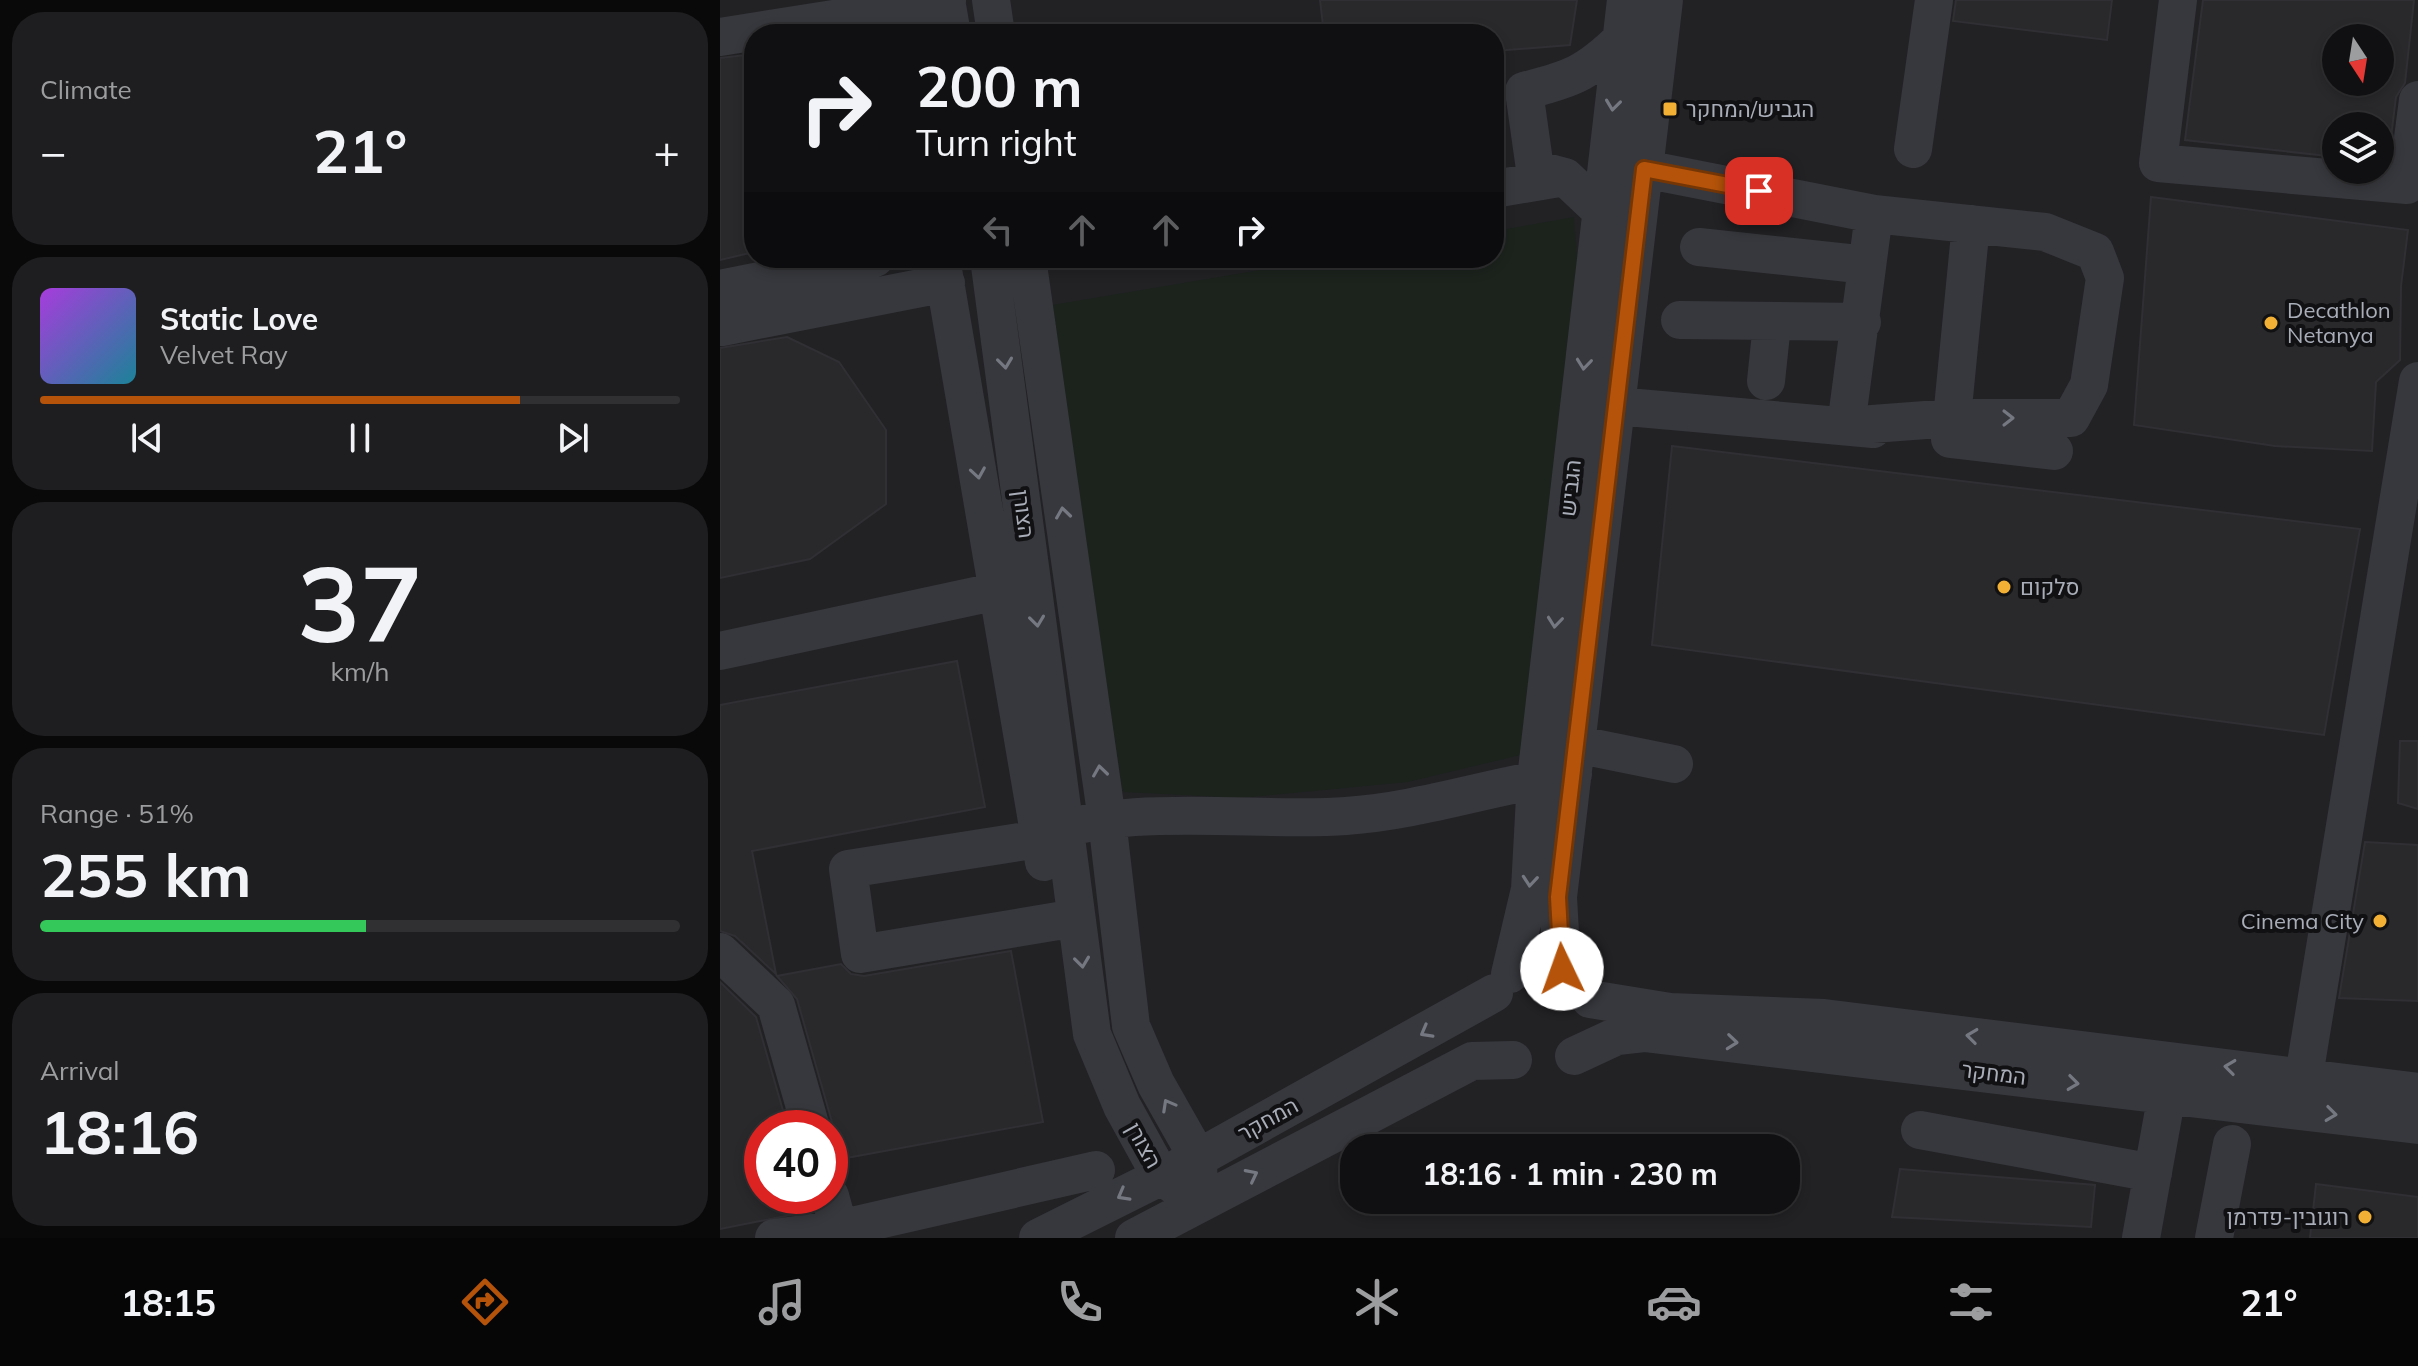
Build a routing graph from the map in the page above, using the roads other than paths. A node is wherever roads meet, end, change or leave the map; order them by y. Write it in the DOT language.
graph roads {
  1 [pos="991,0"];
  2 [pos="1626,0"];
  3 [pos="1664,0"];
  4 [pos="1934,0"];
  5 [pos="2178,0"];
  6 [pos="948,12"];
  7 [pos="899,14"];
  8 [pos="821,24"];
  9 [pos="995,24"];
  10 [pos="744,34"];
  11 [pos="720,37"];
  12 [pos="1621,40"];
  13 [pos="1509,89"];
  14 [pos="2418,100"];
  15 [pos="1913,149"];
  16 [pos="1644,169"];
  17 [pos="1565,177"];
  18 [pos="1504,187"];
  19 [pos="1601,211"];
  20 [pos="1874,214"];
  21 [pos="1971,224"];
  22 [pos="1699,247"];
  23 [pos="1867,265"];
  24 [pos="825,268"];
  25 [pos="995,268"];
  26 [pos="1025,268"];
  27 [pos="944,270"];
  28 [pos="720,289"];
  29 [pos="1016,306"];
  30 [pos="1680,320"];
  31 [pos="1862,322"];
  32 [pos="1772,324"];
  33 [pos="721,325"];
  34 [pos="1766,381"];
  35 [pos="2418,381"];
  36 [pos="1616,406"];
  37 [pos="1952,418"];
  38 [pos="1846,426"];
  39 [pos="2054,451"];
  40 [pos="998,591"];
  41 [pos="720,651"];
  42 [pos="1674,764"];
  43 [pos="1561,766"];
  44 [pos="1107,820"];
  45 [pos="1051,833"];
  46 [pos="1068,922"];
  47 [pos="720,952"];
  48 [pos="1562,969"];
  49 [pos="1502,984"];
  50 [pos="1590,999"];
  51 [pos="1574,1056"];
  52 [pos="1513,1060"];
  53 [pos="2304,1076"];
  54 [pos="2418,1092"];
  55 [pos="2167,1094"];
  56 [pos="806,1110"];
  57 [pos="2418,1125"];
  58 [pos="1920,1130"];
  59 [pos="2232,1144"];
  60 [pos="1198,1158"];
  61 [pos="1096,1170"];
  62 [pos="2153,1173"];
  63 [pos="1160,1175"];
  64 [pos="1199,1203"];
  65 [pos="848,1213"];
  66 [pos="829,1214"];
  67 [pos="938,1223"];
  68 [pos="774,1238"];
  69 [pos="1038,1238"];
  70 [pos="1134,1238"];
  71 [pos="2141,1238"];
  72 [pos="2214,1238"];
  1 -- 9 [label="street"];
  2 -- 12 [label="street, הגביש"];
  3 -- 16 [label="street, הגביש"];
  4 -- 15 [label="street"];
  5 -- 14 [label="street"];
  6 -- 7 [label="street"];
  7 -- 8 [label="street"];
  10 -- 11 [label="street"];
  12 -- 13 [label="street"];
  12 -- 19 [label="street, הגביש, one-way"];
  13 -- 17 [label="street"];
  16 -- 20 [label="street"];
  16 -- 36 [label="street, הגביש"];
  17 -- 18 [label="street"];
  17 -- 19 [label="street"];
  19 -- 43 [label="street, הגביש, one-way"];
  20 -- 21 [label="street"];
  20 -- 23 [label="street"];
  21 -- 37 [label="street"];
  37 -- 21 [label="street, one-way"];
  22 -- 23 [label="street"];
  23 -- 31 [label="street"];
  24 -- 28 [label="street"];
  25 -- 29 [label="street, הצורן"];
  26 -- 29 [label="street, הצורן"];
  27 -- 33 [label="street"];
  27 -- 40 [label="street, one-way"];
  44 -- 29 [label="street, הצורן, one-way"];
  29 -- 45 [label="street, הצורן, one-way"];
  30 -- 32 [label="street"];
  31 -- 32 [label="street"];
  31 -- 38 [label="street"];
  32 -- 34 [label="street"];
  35 -- 53 [label="street"];
  36 -- 38 [label="street"];
  36 -- 43 [label="street, הגביש"];
  37 -- 38 [label="street"];
  38 -- 39 [label="street"];
  40 -- 41 [label="street"];
  40 -- 45 [label="street"];
  42 -- 43 [label="street"];
  43 -- 44 [label="street"];
  43 -- 48 [label="street, הגביש"];
  43 -- 49 [label="street, הגביש, one-way"];
  44 -- 45 [label="street"];
  60 -- 44 [label="street, הצורן, one-way"];
  45 -- 46 [label="street, הצורן"];
  45 -- 46 [label="street"];
  46 -- 63 [label="street, הצורן, one-way"];
  47 -- 56 [label="street"];
  48 -- 49 [label="street"];
  48 -- 50 [label="street"];
  49 -- 52 [label="street"];
  49 -- 60 [label="street, המחקר, one-way"];
  50 -- 51 [label="street"];
  53 -- 50 [label="street, המחקר, one-way"];
  51 -- 52 [label="street"];
  51 -- 55 [label="street, המחקר, one-way"];
  64 -- 52 [label="street, one-way"];
  53 -- 54 [label="street, המחקר"];
  55 -- 57 [label="street, המחקר, one-way"];
  55 -- 62 [label="street"];
  58 -- 62 [label="street"];
  59 -- 72 [label="street"];
  60 -- 63 [label="street, המחקר"];
  60 -- 64 [label="street, הצורן"];
  61 -- 67 [label="street"];
  62 -- 71 [label="street"];
  63 -- 64 [label="street, הצורן"];
  63 -- 69 [label="street, המחקר, one-way"];
  64 -- 70 [label="street"];
  65 -- 67 [label="street"];
  66 -- 68 [label="street"];
}
